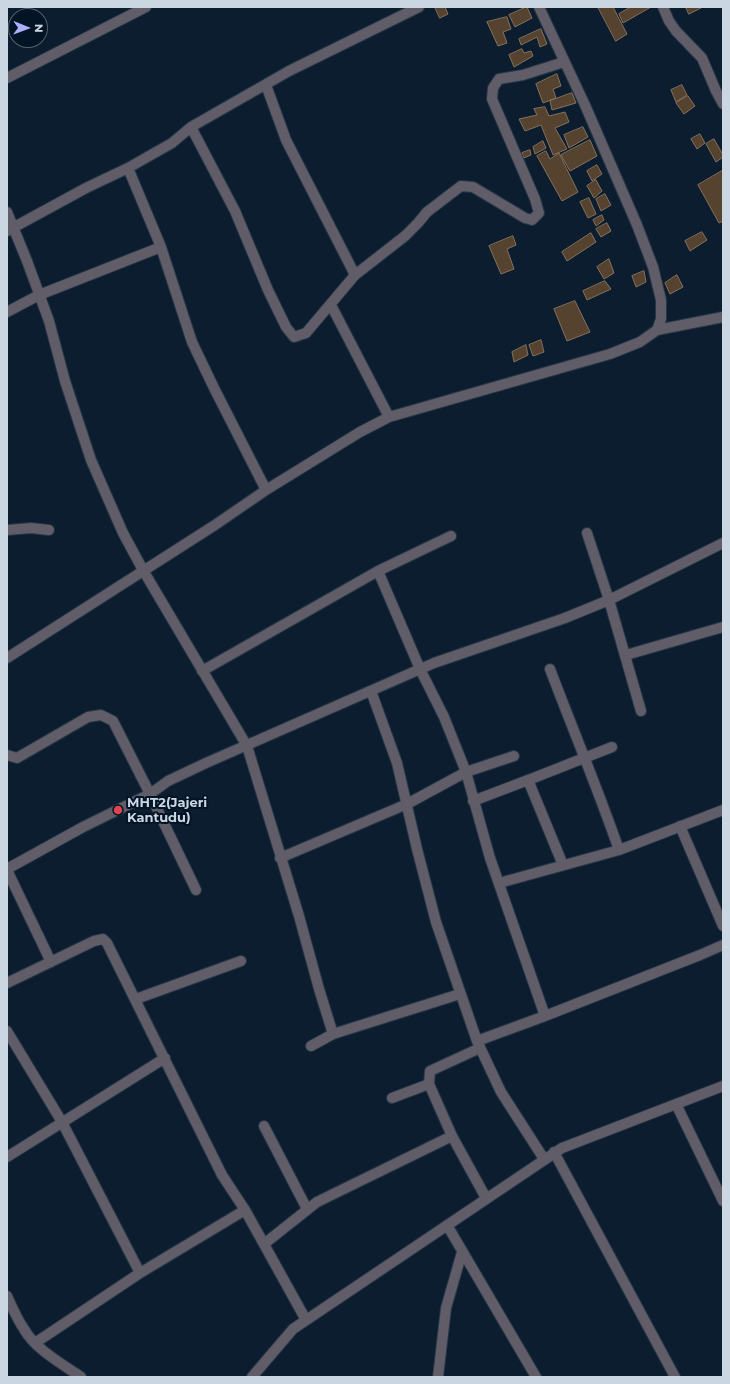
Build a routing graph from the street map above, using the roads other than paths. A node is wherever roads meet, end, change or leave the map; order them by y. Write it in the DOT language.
graph roads {
  1 [pos="146,7"];
  2 [pos="419,7"];
  3 [pos="539,7"];
  4 [pos="663,7"];
  5 [pos="564,62"];
  6 [pos="7,78"];
  7 [pos="266,84"];
  8 [pos="723,104"];
  9 [pos="191,127"];
  10 [pos="128,168"];
  11 [pos="7,212"];
  12 [pos="10,230"];
  13 [pos="162,246"];
  14 [pos="355,274"];
  15 [pos="39,295"];
  16 [pos="331,305"];
  17 [pos="7,312"];
  18 [pos="723,318"];
  19 [pos="657,330"];
  20 [pos="389,417"];
  21 [pos="266,490"];
  22 [pos="7,530"];
  23 [pos="49,530"];
  24 [pos="587,534"];
  25 [pos="451,536"];
  26 [pos="723,543"];
  27 [pos="143,570"];
  28 [pos="378,571"];
  29 [pos="609,600"];
  30 [pos="723,628"];
  31 [pos="626,655"];
  32 [pos="7,658"];
  33 [pos="420,669"];
  34 [pos="550,669"];
  35 [pos="202,671"];
  36 [pos="371,691"];
  37 [pos="641,711"];
  38 [pos="247,746"];
  39 [pos="612,747"];
  40 [pos="7,755"];
  41 [pos="514,756"];
  42 [pos="584,758"];
  43 [pos="466,772"];
  44 [pos="528,780"];
  45 [pos="150,794"];
  46 [pos="473,801"];
  47 [pos="406,804"];
  48 [pos="723,810"];
  49 [pos="680,826"];
  50 [pos="619,850"];
  51 [pos="280,858"];
  52 [pos="563,865"];
  53 [pos="7,869"];
  54 [pos="498,883"];
  55 [pos="196,890"];
  56 [pos="723,926"];
  57 [pos="723,945"];
  58 [pos="241,961"];
  59 [pos="51,962"];
  60 [pos="7,984"];
  61 [pos="460,994"];
  62 [pos="136,999"];
  63 [pos="544,1016"];
  64 [pos="7,1032"];
  65 [pos="333,1034"];
  66 [pos="478,1045"];
  67 [pos="311,1046"];
  68 [pos="165,1058"];
  69 [pos="429,1084"];
  70 [pos="723,1086"];
  71 [pos="392,1098"];
  72 [pos="676,1104"];
  73 [pos="62,1122"];
  74 [pos="264,1126"];
  75 [pos="452,1136"];
  76 [pos="554,1152"];
  77 [pos="7,1157"];
  78 [pos="544,1159"];
  79 [pos="486,1198"];
  80 [pos="723,1201"];
  81 [pos="307,1209"];
  82 [pos="245,1210"];
  83 [pos="447,1225"];
  84 [pos="264,1244"];
  85 [pos="462,1252"];
  86 [pos="140,1273"];
  87 [pos="7,1296"];
  88 [pos="306,1320"];
  89 [pos="35,1343"];
  90 [pos="81,1377"];
  91 [pos="252,1377"];
  92 [pos="438,1377"];
  93 [pos="536,1377"];
  94 [pos="675,1377"];
  1 -- 6 [label="street"];
  2 -- 7 [label="street"];
  3 -- 5 [label="street"];
  4 -- 8 [label="street"];
  5 -- 14 [label="street"];
  5 -- 19 [label="street"];
  7 -- 9 [label="street"];
  7 -- 14 [label="street"];
  9 -- 10 [label="street"];
  9 -- 16 [label="street"];
  10 -- 12 [label="street"];
  10 -- 13 [label="street"];
  11 -- 12 [label="street"];
  12 -- 15 [label="street"];
  13 -- 15 [label="street"];
  13 -- 21 [label="street"];
  14 -- 16 [label="street"];
  15 -- 17 [label="street"];
  15 -- 27 [label="street"];
  16 -- 20 [label="street"];
  18 -- 19 [label="street"];
  19 -- 20 [label="street"];
  20 -- 21 [label="street"];
  21 -- 27 [label="street"];
  22 -- 23 [label="street"];
  24 -- 29 [label="street"];
  25 -- 28 [label="street"];
  26 -- 29 [label="street"];
  27 -- 32 [label="street"];
  27 -- 35 [label="street"];
  28 -- 33 [label="street"];
  28 -- 35 [label="street"];
  29 -- 31 [label="street"];
  29 -- 33 [label="street"];
  30 -- 31 [label="street"];
  31 -- 37 [label="street"];
  33 -- 36 [label="street"];
  33 -- 43 [label="street"];
  34 -- 42 [label="street"];
  35 -- 38 [label="street"];
  36 -- 38 [label="street"];
  36 -- 47 [label="street"];
  38 -- 45 [label="street"];
  38 -- 51 [label="street"];
  39 -- 42 [label="street"];
  40 -- 45 [label="street"];
  41 -- 43 [label="street"];
  42 -- 44 [label="street"];
  42 -- 50 [label="street"];
  43 -- 46 [label="street"];
  43 -- 47 [label="street"];
  44 -- 46 [label="street"];
  44 -- 52 [label="street"];
  45 -- 53 [label="street"];
  45 -- 55 [label="street"];
  46 -- 54 [label="street"];
  47 -- 51 [label="street"];
  47 -- 61 [label="street"];
  48 -- 49 [label="street"];
  49 -- 50 [label="street"];
  49 -- 56 [label="street"];
  50 -- 52 [label="street"];
  51 -- 65 [label="street"];
  52 -- 54 [label="street"];
  53 -- 59 [label="street"];
  54 -- 63 [label="street"];
  57 -- 63 [label="street"];
  58 -- 62 [label="street"];
  59 -- 60 [label="street"];
  59 -- 62 [label="street"];
  61 -- 65 [label="street"];
  61 -- 66 [label="street"];
  62 -- 68 [label="street"];
  63 -- 66 [label="street"];
  64 -- 73 [label="street"];
  65 -- 67 [label="street"];
  66 -- 69 [label="street"];
  66 -- 78 [label="street"];
  68 -- 73 [label="street"];
  68 -- 82 [label="street"];
  69 -- 71 [label="street"];
  69 -- 75 [label="street"];
  70 -- 72 [label="street"];
  72 -- 76 [label="street"];
  72 -- 80 [label="street"];
  73 -- 77 [label="street"];
  73 -- 86 [label="street"];
  74 -- 81 [label="street"];
  75 -- 79 [label="street"];
  75 -- 81 [label="street"];
  76 -- 78 [label="street"];
  76 -- 94 [label="street"];
  78 -- 79 [label="street"];
  79 -- 83 [label="street"];
  81 -- 84 [label="street"];
  82 -- 84 [label="street"];
  82 -- 86 [label="street"];
  83 -- 85 [label="street"];
  83 -- 88 [label="street"];
  84 -- 88 [label="street"];
  85 -- 92 [label="street"];
  85 -- 93 [label="street"];
  86 -- 89 [label="street"];
  87 -- 89 [label="street"];
  88 -- 91 [label="street"];
  89 -- 90 [label="street"];
}
